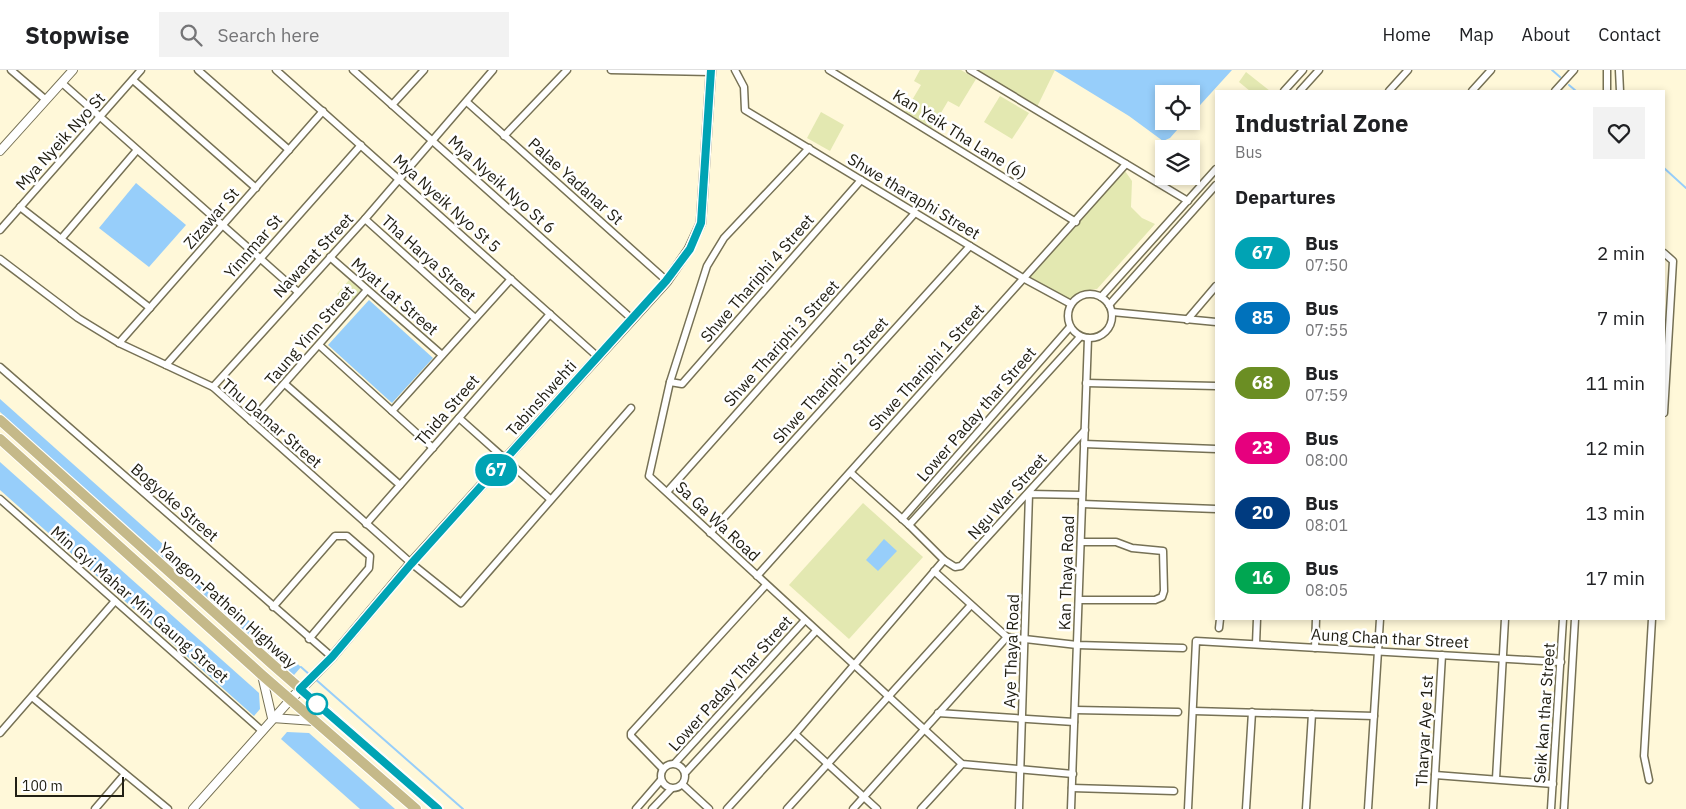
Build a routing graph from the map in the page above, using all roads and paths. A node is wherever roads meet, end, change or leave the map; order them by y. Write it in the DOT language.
graph roads {
  1 [pos="11,70"];
  2 [pos="73,70"];
  3 [pos="141,70"];
  4 [pos="198,70"];
  5 [pos="276,70"];
  6 [pos="424,70"];
  7 [pos="493,70"];
  8 [pos="566,70"];
  9 [pos="611,70"];
  10 [pos="619,70"];
  11 [pos="735,70"];
  12 [pos="829,70"];
  13 [pos="970,70"];
  14 [pos="1303,70"];
  15 [pos="1319,70"];
  16 [pos="1408,70"];
  17 [pos="1491,70"];
  18 [pos="1574,70"];
  19 [pos="1607,70"];
  20 [pos="1619,70"];
  21 [pos="356,71"];
  22 [pos="668,71"];
  23 [pos="711,71"];
  24 [pos="133,80"];
  25 [pos="62,83"];
  26 [pos="1285,90"];
  27 [pos="1301,90"];
  28 [pos="1390,90"];
  29 [pos="1473,90"];
  30 [pos="1556,90"];
  31 [pos="1607,90"];
  32 [pos="1620,90"];
  33 [pos="46,100"];
  34 [pos="468,103"];
  35 [pos="392,105"];
  36 [pos="323,111"];
  37 [pos="100,118"];
  38 [pos="504,136"];
  39 [pos="433,141"];
  40 [pos="361,145"];
  41 [pos="809,148"];
  42 [pos="136,150"];
  43 [pos="289,150"];
  44 [pos="0,151"];
  45 [pos="1126,164"];
  46 [pos="1215,170"];
  47 [pos="400,180"];
  48 [pos="861,180"];
  49 [pos="1215,186"];
  50 [pos="256,188"];
  51 [pos="1188,201"];
  52 [pos="20,207"];
  53 [pos="915,213"];
  54 [pos="365,219"];
  55 [pos="1076,222"];
  56 [pos="223,226"];
  57 [pos="0,230"];
  58 [pos="61,238"];
  59 [pos="970,246"];
  60 [pos="1665,254"];
  61 [pos="330,257"];
  62 [pos="0,259"];
  63 [pos="261,259"];
  64 [pos="1023,278"];
  65 [pos="511,279"];
  66 [pos="666,281"];
  67 [pos="1215,287"];
  68 [pos="367,290"];
  69 [pos="298,292"];
  70 [pos="1101,297"];
  71 [pos="1071,304"];
  72 [pos="1109,305"];
  73 [pos="150,308"];
  74 [pos="1112,312"];
  75 [pos="550,314"];
  76 [pos="475,318"];
  77 [pos="632,319"];
  78 [pos="1186,320"];
  79 [pos="1215,322"];
  80 [pos="1070,327"];
  81 [pos="1084,337"];
  82 [pos="119,342"];
  83 [pos="319,345"];
  84 [pos="442,355"];
  85 [pos="598,357"];
  86 [pos="166,365"];
  87 [pos="0,368"];
  88 [pos="670,382"];
  89 [pos="1086,383"];
  90 [pos="285,384"];
  91 [pos="1215,386"];
  92 [pos="213,388"];
  93 [pos="1665,396"];
  94 [pos="631,408"];
  95 [pos="392,411"];
  96 [pos="459,418"];
  97 [pos="0,420"];
  98 [pos="251,421"];
  99 [pos="1085,430"];
  100 [pos="0,439"];
  101 [pos="1084,444"];
  102 [pos="433,448"];
  103 [pos="1215,449"];
  104 [pos="505,459"];
  105 [pos="850,473"];
  106 [pos="400,485"];
  107 [pos="666,492"];
  108 [pos="1029,494"];
  109 [pos="1082,495"];
  110 [pos="0,499"];
  111 [pos="550,499"];
  112 [pos="1082,504"];
  113 [pos="1215,509"];
  114 [pos="902,519"];
  115 [pos="366,524"];
  116 [pos="909,525"];
  117 [pos="710,533"];
  118 [pos="1081,542"];
  119 [pos="944,560"];
  120 [pos="411,564"];
  121 [pos="934,571"];
  122 [pos="757,576"];
  123 [pos="766,585"];
  124 [pos="1079,600"];
  125 [pos="116,601"];
  126 [pos="971,606"];
  127 [pos="273,607"];
  128 [pos="805,620"];
  129 [pos="1220,620"];
  130 [pos="1257,620"];
  131 [pos="1316,620"];
  132 [pos="1380,620"];
  133 [pos="1505,620"];
  134 [pos="1563,620"];
  135 [pos="1575,620"];
  136 [pos="1652,620"];
  137 [pos="1219,628"];
  138 [pos="816,631"];
  139 [pos="1007,637"];
  140 [pos="309,639"];
  141 [pos="1026,640"];
  142 [pos="1256,644"];
  143 [pos="1077,645"];
  144 [pos="1183,648"];
  145 [pos="1315,648"];
  146 [pos="1378,651"];
  147 [pos="1442,655"];
  148 [pos="332,657"];
  149 [pos="1503,658"];
  150 [pos="1561,662"];
  151 [pos="854,664"];
  152 [pos="262,675"];
  153 [pos="300,689"];
  154 [pos="32,697"];
  155 [pos="889,697"];
  156 [pos="290,700"];
  157 [pos="1075,710"];
  158 [pos="1194,711"];
  159 [pos="1178,712"];
  160 [pos="1252,712"];
  161 [pos="938,713"];
  162 [pos="1312,714"];
  163 [pos="1374,716"];
  164 [pos="272,718"];
  165 [pos="1022,719"];
  166 [pos="316,721"];
  167 [pos="1074,722"];
  168 [pos="924,729"];
  169 [pos="262,730"];
  170 [pos="0,734"];
  171 [pos="795,734"];
  172 [pos="675,763"];
  173 [pos="828,764"];
  174 [pos="962,764"];
  175 [pos="663,769"];
  176 [pos="1021,769"];
  177 [pos="686,772"];
  178 [pos="125,774"];
  179 [pos="1073,774"];
  180 [pos="1435,775"];
  181 [pos="1496,779"];
  182 [pos="661,780"];
  183 [pos="1649,780"];
  184 [pos="1553,784"];
  185 [pos="683,785"];
  186 [pos="1072,788"];
  187 [pos="671,789"];
  188 [pos="1174,791"];
  189 [pos="863,797"];
  190 [pos="165,808"];
  191 [pos="94,809"];
  192 [pos="193,809"];
  193 [pos="416,809"];
  194 [pos="438,809"];
  195 [pos="636,809"];
  196 [pos="652,809"];
  197 [pos="709,809"];
  198 [pos="727,809"];
  199 [pos="787,809"];
  200 [pos="852,809"];
  201 [pos="876,809"];
  202 [pos="921,809"];
  203 [pos="1019,809"];
  204 [pos="1071,809"];
  205 [pos="1188,809"];
  206 [pos="1246,809"];
  207 [pos="1306,809"];
  208 [pos="1368,809"];
  209 [pos="1433,809"];
  210 [pos="1551,809"];
  211 [pos="1564,809"];
  1 -- 33 [label="street"];
  2 -- 25 [label="street"];
  3 -- 24 [label="street, Mya Nyeik Nyo St"];
  4 -- 43 [label="street"];
  5 -- 36 [label="street, Mya Nyeik Nyo St 5"];
  6 -- 35 [label="street"];
  7 -- 34 [label="street, Nawarat Street"];
  8 -- 38 [label="street"];
  9 -- 10 [label="street"];
  10 -- 22 [label="street"];
  11 -- 41 [label="street, Shwe tharaphi Street"];
  12 -- 55 [label="street, Kan Yeik Tha Lane (6)"];
  13 -- 45 [label="street"];
  14 -- 26 [label="street"];
  15 -- 27 [label="street"];
  16 -- 28 [label="street"];
  17 -- 29 [label="street"];
  18 -- 30 [label="street"];
  19 -- 31 [label="street"];
  20 -- 32 [label="street"];
  21 -- 35 [label="street, Mya Nyeik Nyo St 6"];
  22 -- 23 [label="street"];
  23 -- 66 [label="main road, Tabinshwehti"];
  24 -- 37 [label="street, Mya Nyeik Nyo St"];
  24 -- 50 [label="street"];
  25 -- 33 [label="street"];
  25 -- 37 [label="street"];
  33 -- 44 [label="street"];
  34 -- 38 [label="street, Palae Yadanar St"];
  34 -- 39 [label="street, Nawarat Street"];
  35 -- 39 [label="street, Mya Nyeik Nyo St 6"];
  36 -- 40 [label="street, Mya Nyeik Nyo St 5"];
  36 -- 43 [label="street, Zizawar St"];
  37 -- 42 [label="street"];
  37 -- 52 [label="street, Mya Nyeik Nyo St"];
  38 -- 66 [label="street, Palae Yadanar St"];
  39 -- 47 [label="street, Nawarat Street"];
  39 -- 77 [label="street, Mya Nyeik Nyo St 6"];
  40 -- 47 [label="street, Mya Nyeik Nyo St 5"];
  40 -- 63 [label="street, Yinnmar St"];
  41 -- 48 [label="street, Shwe tharaphi Street"];
  41 -- 88 [label="street, Sa Ga Wa Road"];
  42 -- 56 [label="street"];
  42 -- 58 [label="street"];
  43 -- 50 [label="street, Zizawar St"];
  45 -- 51 [label="street"];
  45 -- 55 [label="street, Shwe Thariphi 1 Street"];
  46 -- 51 [label="street"];
  47 -- 54 [label="street, Nawarat Street"];
  47 -- 65 [label="street, Mya Nyeik Nyo St 5"];
  48 -- 53 [label="street, Shwe tharaphi Street"];
  48 -- 88 [label="street, Shwe Thariphi 4 Street"];
  49 -- 72 [label="street"];
  50 -- 56 [label="street, Zizawar St"];
  51 -- 70 [label="street"];
  52 -- 57 [label="street, Mya Nyeik Nyo St"];
  52 -- 58 [label="street"];
  53 -- 59 [label="street, Shwe tharaphi Street"];
  53 -- 107 [label="street, Shwe Thariphi 3 Street"];
  54 -- 61 [label="street, Nawarat Street"];
  54 -- 76 [label="street, Tha Harya Street"];
  55 -- 64 [label="street, Shwe Thariphi 1 Street"];
  56 -- 63 [label="street"];
  56 -- 73 [label="street, Zizawar St"];
  58 -- 73 [label="street"];
  59 -- 64 [label="street, Shwe tharaphi Street"];
  59 -- 117 [label="street, Shwe Thariphi 2 Street"];
  60 -- 93 [label="street"];
  61 -- 68 [label="street, Myat Lat Street"];
  61 -- 69 [label="street, Nawarat Street"];
  62 -- 82 [label="street, Thu Damar Street"];
  63 -- 69 [label="street"];
  63 -- 86 [label="street, Yinnmar St"];
  64 -- 71 [label="street, Shwe tharaphi Street"];
  64 -- 105 [label="street, Shwe Thariphi 1 Street"];
  65 -- 75 [label="street, Mya Nyeik Nyo St 5"];
  65 -- 76 [label="street"];
  66 -- 77 [label="main road, Tabinshwehti"];
  67 -- 78 [label="street"];
  68 -- 83 [label="street, Taung Yinn Street"];
  68 -- 84 [label="street, Myat Lat Street"];
  69 -- 92 [label="street, Nawarat Street"];
  70 -- 71 [label="street"];
  70 -- 72 [label="street"];
  71 -- 80 [label="street"];
  72 -- 74 [label="street"];
  73 -- 82 [label="street, Zizawar St"];
  74 -- 78 [label="street"];
  74 -- 81 [label="street"];
  75 -- 85 [label="street, Mya Nyeik Nyo St 5"];
  75 -- 96 [label="street, Thida Street"];
  76 -- 84 [label="street"];
  77 -- 85 [label="main road, Tabinshwehti"];
  78 -- 79 [label="street"];
  80 -- 81 [label="street"];
  80 -- 114 [label="street, Lower Paday thar Street"];
  81 -- 89 [label="street, Kan Thaya Road"];
  81 -- 116 [label="street, Lower Paday thar Street"];
  82 -- 86 [label="street, Thu Damar Street"];
  83 -- 90 [label="street, Taung Yinn Street"];
  83 -- 95 [label="street"];
  84 -- 95 [label="street"];
  85 -- 104 [label="main road, Tabinshwehti"];
  86 -- 92 [label="street, Thu Damar Street"];
  87 -- 127 [label="street, Bogyoke Street"];
  88 -- 107 [label="street, Sa Ga Wa Road"];
  89 -- 91 [label="street"];
  89 -- 99 [label="street, Kan Thaya Road"];
  90 -- 98 [label="street, Taung Yinn Street"];
  90 -- 106 [label="street"];
  92 -- 98 [label="street, Thu Damar Street"];
  94 -- 111 [label="street"];
  95 -- 102 [label="street"];
  96 -- 102 [label="street, Thida Street"];
  96 -- 104 [label="street"];
  97 -- 153 [label="main road, Yangon-Pathein Highway"];
  98 -- 115 [label="street, Thu Damar Street"];
  99 -- 101 [label="street, Kan Thaya Road"];
  99 -- 108 [label="street, Ngu War Street"];
  100 -- 152 [label="main road, Yangon-Pathein Highway"];
  101 -- 103 [label="street"];
  101 -- 109 [label="street, Kan Thaya Road"];
  102 -- 106 [label="street, Thida Street"];
  104 -- 111 [label="street"];
  104 -- 120 [label="main road, Tabinshwehti"];
  105 -- 114 [label="street"];
  105 -- 122 [label="street, Shwe Thariphi 1 Street"];
  106 -- 115 [label="street, Thida Street"];
  107 -- 117 [label="street, Sa Ga Wa Road"];
  108 -- 109 [label="street"];
  108 -- 119 [label="street, Ngu War Street"];
  108 -- 141 [label="street, Aye Thaya Road"];
  109 -- 112 [label="street, Kan Thaya Road"];
  110 -- 125 [label="street, Min Gyi Mahar Min Gaung Street"];
  111 -- 120 [label="street, Thu Damar Street"];
  112 -- 113 [label="street"];
  112 -- 118 [label="street, Kan Thaya Road"];
  114 -- 116 [label="street"];
  115 -- 120 [label="street, Thu Damar Street"];
  116 -- 119 [label="street"];
  117 -- 122 [label="street, Sa Ga Wa Road"];
  118 -- 124 [label="street, Kan Thaya Road"];
  118 -- 124 [label="street"];
  119 -- 121 [label="street"];
  120 -- 148 [label="main road, Tabinshwehti"];
  121 -- 126 [label="street"];
  121 -- 151 [label="street"];
  122 -- 123 [label="street, Sa Ga Wa Road"];
  123 -- 128 [label="street, Sa Ga Wa Road"];
  123 -- 175 [label="street"];
  124 -- 143 [label="street, Kan Thaya Road"];
  125 -- 154 [label="street"];
  125 -- 169 [label="street, Min Gyi Mahar Min Gaung Street"];
  126 -- 139 [label="street"];
  126 -- 155 [label="street"];
  127 -- 140 [label="street, Bogyoke Street"];
  127 -- 140 [label="street"];
  128 -- 138 [label="street, Sa Ga Wa Road"];
  128 -- 172 [label="street, Lower Paday Thar Street"];
  129 -- 137 [label="street"];
  130 -- 142 [label="street"];
  131 -- 145 [label="street"];
  132 -- 146 [label="street"];
  133 -- 149 [label="street"];
  134 -- 150 [label="street, Seik kan thar Street"];
  135 -- 211 [label="street, Seik kan thar Street"];
  136 -- 183 [label="street"];
  138 -- 151 [label="street, Sa Ga Wa Road"];
  138 -- 177 [label="street, Lower Paday Thar Street"];
  139 -- 141 [label="street"];
  139 -- 161 [label="street"];
  140 -- 148 [label="street, Bogyoke Street"];
  141 -- 143 [label="street"];
  141 -- 165 [label="street, Aye Thaya Road"];
  142 -- 145 [label="street, Aung Chan thar Street"];
  142 -- 158 [label="street, Aung Chan thar Street"];
  143 -- 144 [label="street"];
  143 -- 157 [label="street, Kan Thaya Road"];
  145 -- 146 [label="street, Aung Chan thar Street"];
  146 -- 147 [label="street, Aung Chan thar Street"];
  146 -- 163 [label="street"];
  147 -- 149 [label="street, Aung Chan thar Street"];
  147 -- 180 [label="street, Tharyar Aye 1st"];
  148 -- 153 [label="main road, Tabinshwehti"];
  149 -- 150 [label="street, Aung Chan thar Street"];
  149 -- 181 [label="street"];
  150 -- 184 [label="street, Seik kan thar Street"];
  151 -- 155 [label="street, Sa Ga Wa Road"];
  151 -- 171 [label="street"];
  152 -- 156 [label="main road, Yangon-Pathein Highway"];
  152 -- 164 [label="street"];
  153 -- 156 [label="main road, Tabinshwehti"];
  153 -- 194 [label="main road, Yangon-Pathein Highway"];
  154 -- 170 [label="street"];
  154 -- 178 [label="street"];
  155 -- 168 [label="street, Sa Ga Wa Road"];
  155 -- 173 [label="street"];
  156 -- 164 [label="street"];
  156 -- 166 [label="main road, Yangon-Pathein Highway"];
  157 -- 159 [label="street"];
  157 -- 167 [label="street, Kan Thaya Road"];
  158 -- 160 [label="street"];
  158 -- 205 [label="street"];
  160 -- 162 [label="street"];
  160 -- 206 [label="street"];
  161 -- 165 [label="street"];
  161 -- 168 [label="street"];
  162 -- 163 [label="street"];
  162 -- 207 [label="street"];
  163 -- 208 [label="street"];
  164 -- 166 [label="street"];
  164 -- 169 [label="street"];
  165 -- 167 [label="street"];
  165 -- 176 [label="street, Aye Thaya Road"];
  166 -- 193 [label="main road, Yangon-Pathein Highway"];
  167 -- 179 [label="street, Kan Thaya Road"];
  168 -- 174 [label="street, Sa Ga Wa Road"];
  168 -- 189 [label="street"];
  169 -- 192 [label="street"];
  171 -- 173 [label="street"];
  171 -- 198 [label="street"];
  172 -- 175 [label="street"];
  172 -- 177 [label="street"];
  173 -- 189 [label="street"];
  173 -- 199 [label="street"];
  174 -- 176 [label="street"];
  174 -- 202 [label="street"];
  175 -- 182 [label="street"];
  176 -- 179 [label="street"];
  176 -- 203 [label="street, Aye Thaya Road"];
  177 -- 185 [label="street"];
  178 -- 190 [label="street"];
  178 -- 191 [label="street"];
  179 -- 186 [label="street, Kan Thaya Road"];
  180 -- 181 [label="street"];
  180 -- 209 [label="street, Tharyar Aye 1st"];
  181 -- 184 [label="street"];
  182 -- 187 [label="street"];
  182 -- 195 [label="street"];
  184 -- 210 [label="street, Seik kan thar Street"];
  185 -- 187 [label="street"];
  185 -- 197 [label="street"];
  186 -- 188 [label="street"];
  186 -- 204 [label="street, Kan Thaya Road"];
  187 -- 196 [label="street"];
  189 -- 200 [label="street"];
  189 -- 201 [label="street"];
}
